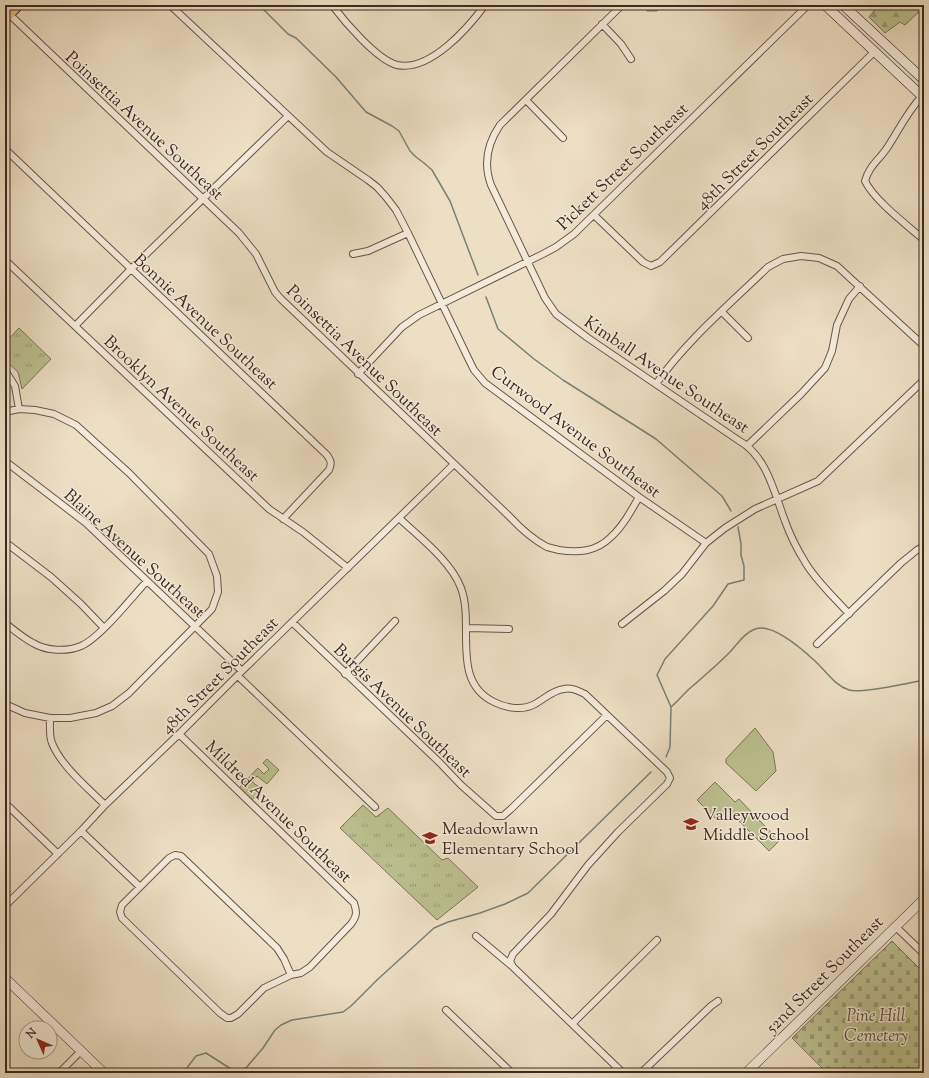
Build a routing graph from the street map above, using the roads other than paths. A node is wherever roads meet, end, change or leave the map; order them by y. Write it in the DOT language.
graph roads {
  1 [pos="18,5"];
  2 [pos="170,5"];
  3 [pos="332,5"];
  4 [pos="485,5"];
  5 [pos="622,5"];
  6 [pos="808,5"];
  7 [pos="825,5"];
  8 [pos="843,5"];
  9 [pos="7,13"];
  10 [pos="602,24"];
  11 [pos="874,52"];
  12 [pos="631,59"];
  13 [pos="924,80"];
  14 [pos="923,96"];
  15 [pos="526,100"];
  16 [pos="288,116"];
  17 [pos="563,138"];
  18 [pos="5,149"];
  19 [pos="204,199"];
  20 [pos="594,215"];
  21 [pos="408,233"];
  22 [pos="924,240"];
  23 [pos="353,254"];
  24 [pos="5,260"];
  25 [pos="527,262"];
  26 [pos="131,269"];
  27 [pos="860,286"];
  28 [pos="441,303"];
  29 [pos="722,312"];
  30 [pos="74,326"];
  31 [pos="748,338"];
  32 [pos="924,346"];
  33 [pos="5,370"];
  34 [pos="358,374"];
  35 [pos="924,380"];
  36 [pos="656,384"];
  37 [pos="19,409"];
  38 [pos="5,412"];
  39 [pos="748,445"];
  40 [pos="5,461"];
  41 [pos="454,464"];
  42 [pos="639,497"];
  43 [pos="778,499"];
  44 [pos="399,518"];
  45 [pos="283,519"];
  46 [pos="5,542"];
  47 [pos="706,543"];
  48 [pos="924,546"];
  49 [pos="348,568"];
  50 [pos="147,581"];
  51 [pos="849,614"];
  52 [pos="395,621"];
  53 [pos="292,622"];
  54 [pos="5,623"];
  55 [pos="622,624"];
  56 [pos="194,626"];
  57 [pos="104,628"];
  58 [pos="467,628"];
  59 [pos="509,629"];
  60 [pos="817,644"];
  61 [pos="240,674"];
  62 [pos="345,674"];
  63 [pos="5,704"];
  64 [pos="607,715"];
  65 [pos="50,718"];
  66 [pos="179,734"];
  67 [pos="5,803"];
  68 [pos="105,805"];
  69 [pos="375,807"];
  70 [pos="81,831"];
  71 [pos="58,854"];
  72 [pos="140,887"];
  73 [pos="924,899"];
  74 [pos="5,906"];
  75 [pos="895,926"];
  76 [pos="476,936"];
  77 [pos="657,940"];
  78 [pos="924,954"];
  79 [pos="513,967"];
  80 [pos="291,975"];
  81 [pos="5,978"];
  82 [pos="718,1000"];
  83 [pos="446,1010"];
  84 [pos="572,1024"];
  85 [pos="81,1051"];
  86 [pos="59,1073"];
  87 [pos="104,1073"];
  88 [pos="512,1073"];
  89 [pos="623,1073"];
  90 [pos="641,1073"];
  91 [pos="746,1073"];
  1 -- 9 [label="main road"];
  2 -- 16 [label="street, Curwood Avenue Southeast"];
  3 -- 4 [label="street"];
  5 -- 10 [label="street"];
  6 -- 20 [label="street, Pickett Street Southeast"];
  7 -- 11 [label="main road"];
  8 -- 13 [label="main road"];
  9 -- 19 [label="street, Poinsettia Avenue Southeast"];
  10 -- 12 [label="street"];
  10 -- 15 [label="street"];
  11 -- 14 [label="main road"];
  11 -- 20 [label="street, 48th Street Southeast"];
  14 -- 22 [label="street"];
  15 -- 17 [label="street"];
  15 -- 25 [label="street, Kimball Avenue Southeast"];
  16 -- 19 [label="street"];
  16 -- 21 [label="street, Curwood Avenue Southeast"];
  18 -- 26 [label="street, Bonnie Avenue Southeast"];
  19 -- 26 [label="street"];
  19 -- 34 [label="street, Poinsettia Avenue Southeast"];
  20 -- 25 [label="street, Pickett Street Southeast"];
  21 -- 23 [label="street"];
  21 -- 28 [label="street, Curwood Avenue Southeast"];
  24 -- 30 [label="street, Brooklyn Avenue Southeast"];
  25 -- 28 [label="street, Pickett Street Southeast"];
  25 -- 36 [label="street, Kimball Avenue Southeast"];
  26 -- 30 [label="street"];
  26 -- 45 [label="street, Bonnie Avenue Southeast"];
  27 -- 29 [label="street"];
  27 -- 32 [label="street"];
  27 -- 39 [label="street"];
  28 -- 34 [label="street, Pickett Street Southeast"];
  28 -- 42 [label="street, Curwood Avenue Southeast"];
  29 -- 31 [label="street"];
  29 -- 36 [label="street"];
  30 -- 45 [label="street, Brooklyn Avenue Southeast"];
  33 -- 37 [label="street"];
  34 -- 41 [label="street, Poinsettia Avenue Southeast"];
  35 -- 43 [label="street"];
  36 -- 39 [label="street, Kimball Avenue Southeast"];
  37 -- 38 [label="street"];
  37 -- 56 [label="street"];
  39 -- 43 [label="street, Kimball Avenue Southeast"];
  40 -- 50 [label="street, Blaine Avenue Southeast"];
  41 -- 42 [label="street, Poinsettia Avenue Southeast"];
  41 -- 44 [label="street, 48th Street Southeast"];
  42 -- 47 [label="street, Curwood Avenue Southeast"];
  43 -- 47 [label="street"];
  43 -- 51 [label="street, Kimball Avenue Southeast"];
  44 -- 49 [label="street, 48th Street Southeast"];
  44 -- 58 [label="street"];
  45 -- 49 [label="street, Brooklyn Avenue Southeast"];
  46 -- 57 [label="street"];
  47 -- 55 [label="street"];
  48 -- 51 [label="street"];
  49 -- 53 [label="street, 48th Street Southeast"];
  50 -- 56 [label="street, Blaine Avenue Southeast"];
  50 -- 57 [label="street"];
  51 -- 60 [label="street"];
  52 -- 62 [label="street"];
  53 -- 61 [label="street, 48th Street Southeast"];
  53 -- 62 [label="street, Burgis Avenue Southeast"];
  54 -- 57 [label="street"];
  56 -- 61 [label="street, Blaine Avenue Southeast"];
  56 -- 65 [label="street"];
  58 -- 59 [label="street"];
  58 -- 64 [label="street"];
  61 -- 66 [label="street, 48th Street Southeast"];
  61 -- 69 [label="street, Blaine Avenue Southeast"];
  62 -- 64 [label="street, Burgis Avenue Southeast"];
  63 -- 65 [label="street"];
  64 -- 79 [label="street"];
  65 -- 68 [label="street"];
  66 -- 68 [label="street, 48th Street Southeast"];
  66 -- 80 [label="street, Mildred Avenue Southeast"];
  67 -- 71 [label="street"];
  68 -- 70 [label="street, 48th Street Southeast"];
  70 -- 71 [label="street, 48th Street Southeast"];
  70 -- 72 [label="street"];
  71 -- 74 [label="street, 48th Street Southeast"];
  72 -- 80 [label="street"];
  72 -- 80 [label="street"];
  73 -- 75 [label="main road, 52nd Street Southeast"];
  75 -- 78 [label="street"];
  75 -- 91 [label="main road, 52nd Street Southeast"];
  76 -- 79 [label="street"];
  77 -- 84 [label="street"];
  79 -- 84 [label="street"];
  81 -- 85 [label="main road"];
  82 -- 90 [label="street"];
  83 -- 88 [label="street"];
  84 -- 89 [label="street"];
  85 -- 86 [label="street"];
  85 -- 87 [label="main road"];
}
